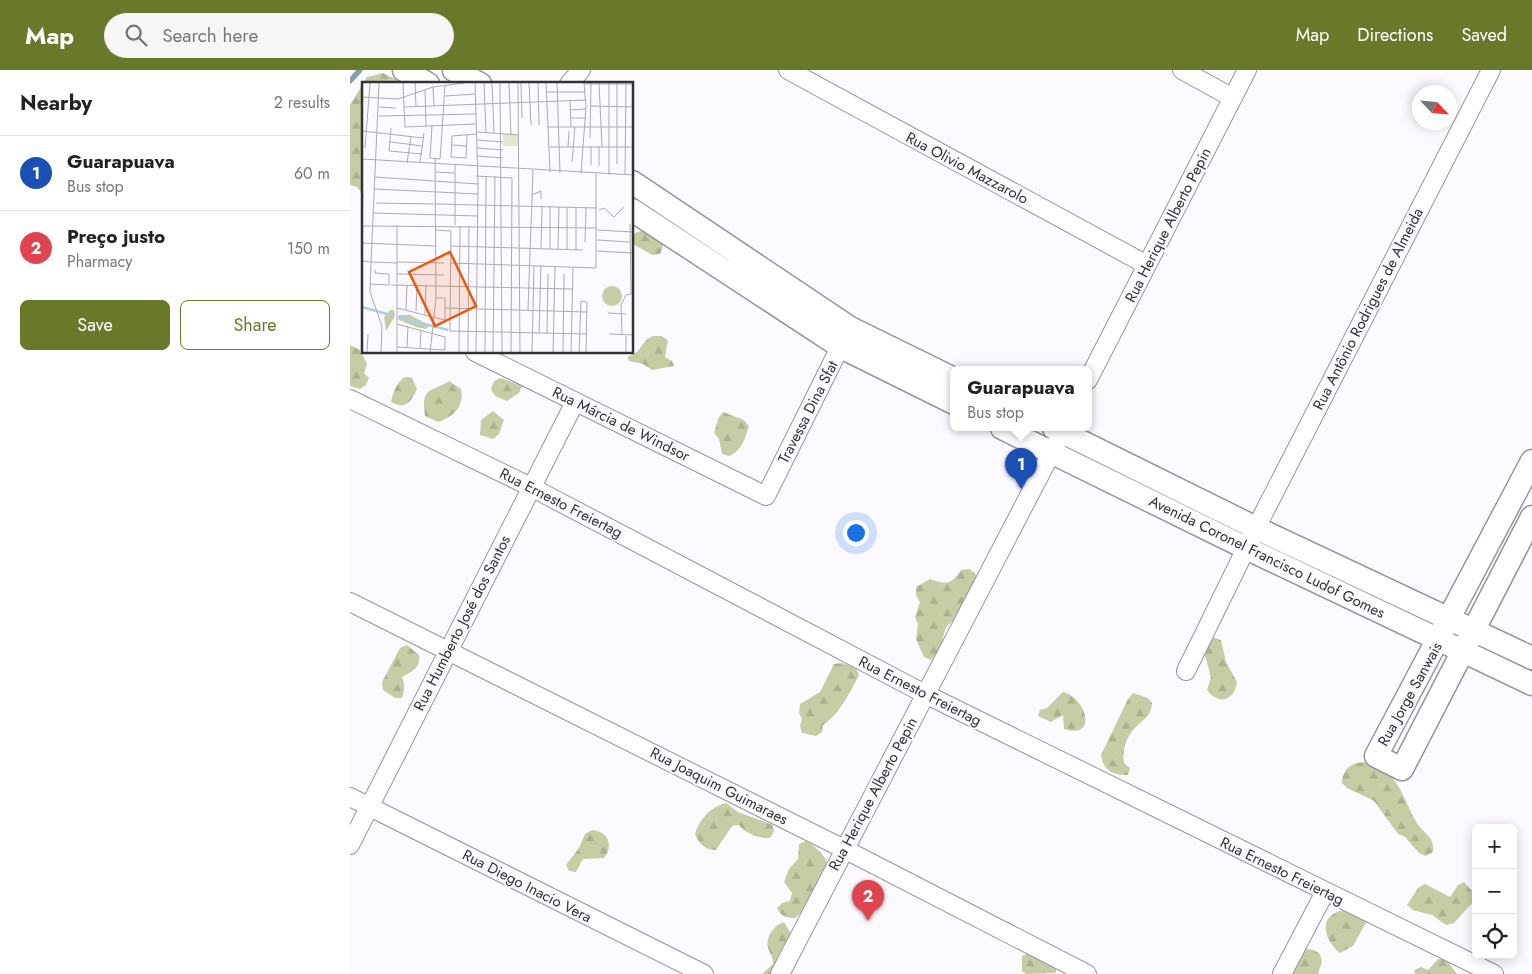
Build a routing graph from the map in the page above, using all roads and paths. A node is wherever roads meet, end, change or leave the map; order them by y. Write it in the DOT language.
graph roads {
  1 [pos="404,70"];
  2 [pos="454,70"];
  3 [pos="581,70"];
  4 [pos="788,70"];
  5 [pos="1182,70"];
  6 [pos="1247,70"];
  7 [pos="1491,70"];
  8 [pos="425,82"];
  9 [pos="476,82"];
  10 [pos="570,82"];
  11 [pos="1233,98"];
  12 [pos="634,183"];
  13 [pos="634,211"];
  14 [pos="1147,265"];
  15 [pos="845,337"];
  16 [pos="479,354"];
  17 [pos="1092,372"];
  18 [pos="950,377"];
  19 [pos="350,399"];
  20 [pos="950,401"];
  21 [pos="575,402"];
  22 [pos="1008,431"];
  23 [pos="1059,431"];
  24 [pos="1064,431"];
  25 [pos="1052,453"];
  26 [pos="1532,461"];
  27 [pos="531,487"];
  28 [pos="766,496"];
  29 [pos="1532,517"];
  30 [pos="1256,528"];
  31 [pos="1246,548"];
  32 [pos="350,602"];
  33 [pos="1450,618"];
  34 [pos="1473,630"];
  35 [pos="1440,640"];
  36 [pos="449,650"];
  37 [pos="1463,651"];
  38 [pos="1532,658"];
  39 [pos="1186,671"];
  40 [pos="1532,684"];
  41 [pos="924,694"];
  42 [pos="350,797"];
  43 [pos="369,807"];
  44 [pos="350,845"];
  45 [pos="844,848"];
  46 [pos="1325,892"];
  47 [pos="704,974"];
  48 [pos="780,974"];
  49 [pos="1087,974"];
  50 [pos="1282,974"];
  51 [pos="1494,974"];
  1 -- 8 [label="street"];
  2 -- 9 [label="street"];
  3 -- 10 [label="street"];
  4 -- 14 [label="street, Rua Olivio Mazzarolo"];
  5 -- 11 [label="street"];
  6 -- 11 [label="street, Rua Herique Alberto Pepin"];
  7 -- 30 [label="street, Rua Antônio Rodrigues de Almeida"];
  11 -- 14 [label="street, Rua Herique Alberto Pepin"];
  12 -- 15 [label="street"];
  13 -- 15 [label="street"];
  14 -- 17 [label="street, Rua Herique Alberto Pepin"];
  15 -- 18 [label="street"];
  15 -- 20 [label="street"];
  15 -- 28 [label="street, Travessa Dina Sfat"];
  16 -- 21 [label="street, Rua Márcia de Windsor"];
  19 -- 27 [label="street, Rua Ernesto Freiertag"];
  21 -- 27 [label="street, Rua Humberto José dos Santos"];
  21 -- 28 [label="street, Rua Márcia de Windsor"];
  22 -- 25 [label="street, Avenida Coronel Francisco Ludof Gomes"];
  23 -- 25 [label="street, Rua Herique Alberto Pepin"];
  24 -- 30 [label="street, Avenida Coronel Francisco Ludof Gomes"];
  25 -- 31 [label="street, Avenida Coronel Francisco Ludof Gomes"];
  25 -- 41 [label="street, Rua Herique Alberto Pepin"];
  26 -- 33 [label="street, Rua Jorge Sanwais"];
  27 -- 36 [label="street, Rua Humberto José dos Santos"];
  27 -- 41 [label="street, Rua Ernesto Freiertag"];
  29 -- 34 [label="street, Rua Jorge Sanwais"];
  30 -- 31 [label="street, Rua Antônio Rodrigues de Almeida"];
  30 -- 33 [label="street, Avenida Coronel Francisco Ludof Gomes"];
  31 -- 35 [label="street, Avenida Coronel Francisco Ludof Gomes"];
  31 -- 39 [label="street, Rua Antônio Rodrigues de Almeida"];
  32 -- 36 [label="street, Rua Joaquim Guimaraes"];
  33 -- 34 [label="street, Avenida Coronel Francisco Ludof Gomes"];
  33 -- 35 [label="street, Rua Jorge Sanwais"];
  34 -- 37 [label="street, Rua Jorge Sanwais"];
  34 -- 38 [label="street, Avenida Coronel Francisco Ludof Gomes"];
  35 -- 37 [label="street, Avenida Coronel Francisco Ludof Gomes"];
  35 -- 37 [label="street, Rua Jorge Sanwais"];
  36 -- 43 [label="street, Rua Humberto José dos Santos"];
  36 -- 45 [label="street, Rua Joaquim Guimaraes"];
  37 -- 40 [label="street, Avenida Coronel Francisco Ludof Gomes"];
  41 -- 45 [label="street, Rua Herique Alberto Pepin"];
  41 -- 46 [label="street, Rua Ernesto Freiertag"];
  42 -- 43 [label="street, Rua Diego Inacio Vera"];
  43 -- 44 [label="street, Rua Humberto José dos Santos"];
  43 -- 47 [label="street, Rua Diego Inacio Vera"];
  45 -- 48 [label="street, Rua Herique Alberto Pepin"];
  45 -- 49 [label="street, Rua Joaquim Guimaraes"];
  46 -- 50 [label="street"];
  46 -- 51 [label="street, Rua Ernesto Freiertag"];
}
